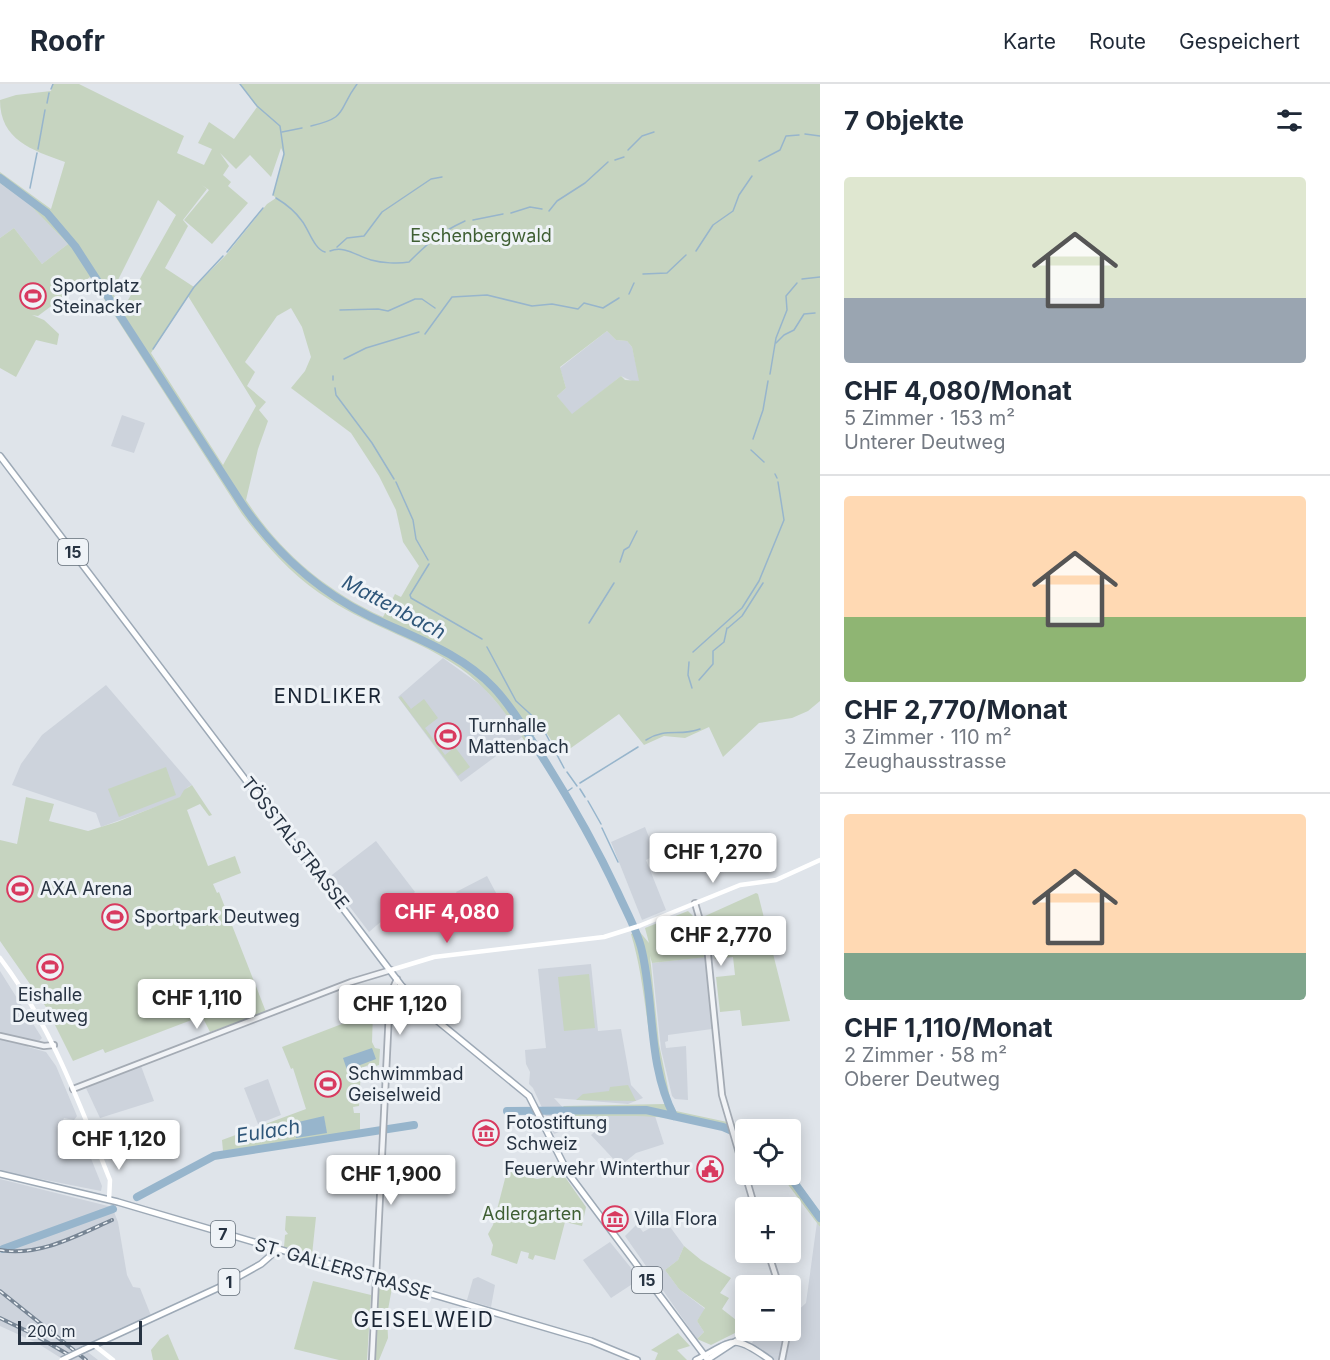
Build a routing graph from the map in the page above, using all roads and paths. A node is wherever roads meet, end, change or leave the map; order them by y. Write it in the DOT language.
graph roads {
  1 [pos="0,456"];
  2 [pos="820,860"];
  3 [pos="695,903"];
  4 [pos="0,958"];
  5 [pos="391,970"];
  6 [pos="397,979"];
  7 [pos="0,1036"];
  8 [pos="54,1045"];
  9 [pos="74,1089"];
  10 [pos="0,1174"];
  11 [pos="752,1197"];
  12 [pos="109,1200"];
  13 [pos="277,1250"];
  14 [pos="376,1279"];
  15 [pos="786,1341"];
  16 [pos="94,1345"];
  17 [pos="614,1350"];
  18 [pos="707,1358"];
  19 [pos="61,1360"];
  20 [pos="113,1360"];
  21 [pos="372,1360"];
  22 [pos="630,1360"];
  23 [pos="637,1360"];
  24 [pos="696,1360"];
  25 [pos="770,1360"];
  26 [pos="782,1360"];
  1 -- 5 [label="main road, TÖSSTALSTRASSE / 15"];
  2 -- 3 [label="main road"];
  3 -- 5 [label="main road"];
  3 -- 11 [label="street"];
  4 -- 8 [label="main road"];
  5 -- 6 [label="main road, TÖSSTALSTRASSE / 15"];
  5 -- 9 [label="street"];
  6 -- 14 [label="street"];
  6 -- 18 [label="main road, TÖSSTALSTRASSE / 15"];
  7 -- 8 [label="street"];
  8 -- 9 [label="main road"];
  9 -- 12 [label="main road"];
  10 -- 12 [label="main road, ST. GALLERSTRASSE / 7"];
  12 -- 13 [label="main road, ST. GALLERSTRASSE / 7"];
  13 -- 14 [label="main road, ST. GALLERSTRASSE"];
  13 -- 16 [label="main road, 1"];
  14 -- 17 [label="main road, ST. GALLERSTRASSE"];
  14 -- 21 [label="street"];
  15 -- 26 [label="street"];
  16 -- 19 [label="main road, 1, bridge"];
  16 -- 20 [label="main road"];
  17 -- 22 [label="main road, ST. GALLERSTRASSE"];
  17 -- 23 [label="main road, ST. GALLERSTRASSE"];
  18 -- 24 [label="main road"];
  18 -- 25 [label="main road"];
}
